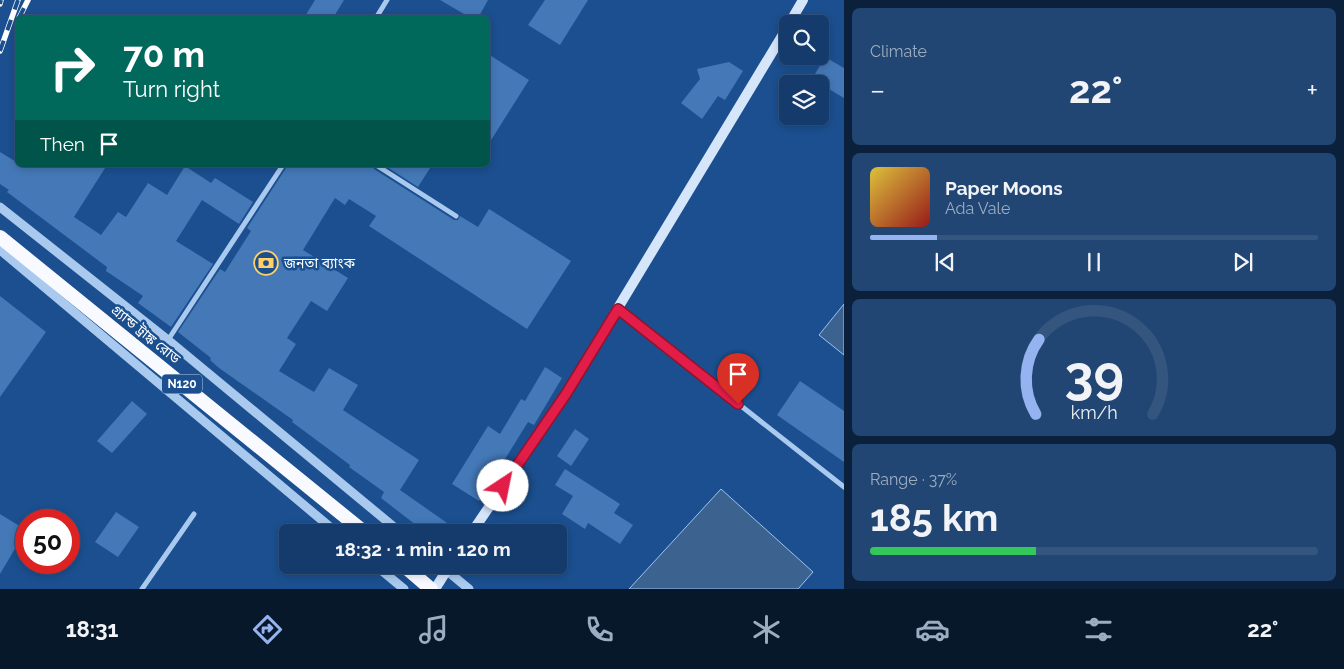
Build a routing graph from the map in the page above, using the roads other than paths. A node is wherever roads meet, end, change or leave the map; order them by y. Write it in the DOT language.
graph roads {
  1 [pos="387,0"];
  2 [pos="803,0"];
  3 [pos="378,15"];
  4 [pos="794,15"];
  5 [pos="779,40"];
  6 [pos="283,167"];
  7 [pos="379,167"];
  8 [pos="0,207"];
  9 [pos="456,216"];
  10 [pos="0,237"];
  11 [pos="0,250"];
  12 [pos="618,309"];
  13 [pos="168,340"];
  14 [pos="844,487"];
  15 [pos="194,514"];
  16 [pos="326,524"];
  17 [pos="354,524"];
  18 [pos="390,524"];
  19 [pos="477,524"];
  20 [pos="386,574"];
  21 [pos="413,574"];
  22 [pos="442,574"];
  23 [pos="453,574"];
  24 [pos="142,589"];
  25 [pos="404,589"];
  26 [pos="430,589"];
  27 [pos="435,589"];
  28 [pos="469,589"];
  1 -- 3 [label="street"];
  2 -- 4 [label="main road"];
  5 -- 12 [label="main road"];
  6 -- 13 [label="street"];
  7 -- 9 [label="street"];
  8 -- 13 [label="street"];
  10 -- 17 [label="highway, গ্র্যান্ড ট্রাঙ্ক রোড / N120"];
  11 -- 16 [label="street"];
  12 -- 14 [label="street"];
  12 -- 19 [label="main road"];
  13 -- 18 [label="street"];
  15 -- 24 [label="street"];
  20 -- 25 [label="street"];
  21 -- 26 [label="highway"];
  22 -- 27 [label="main road"];
  23 -- 28 [label="street"];
}
